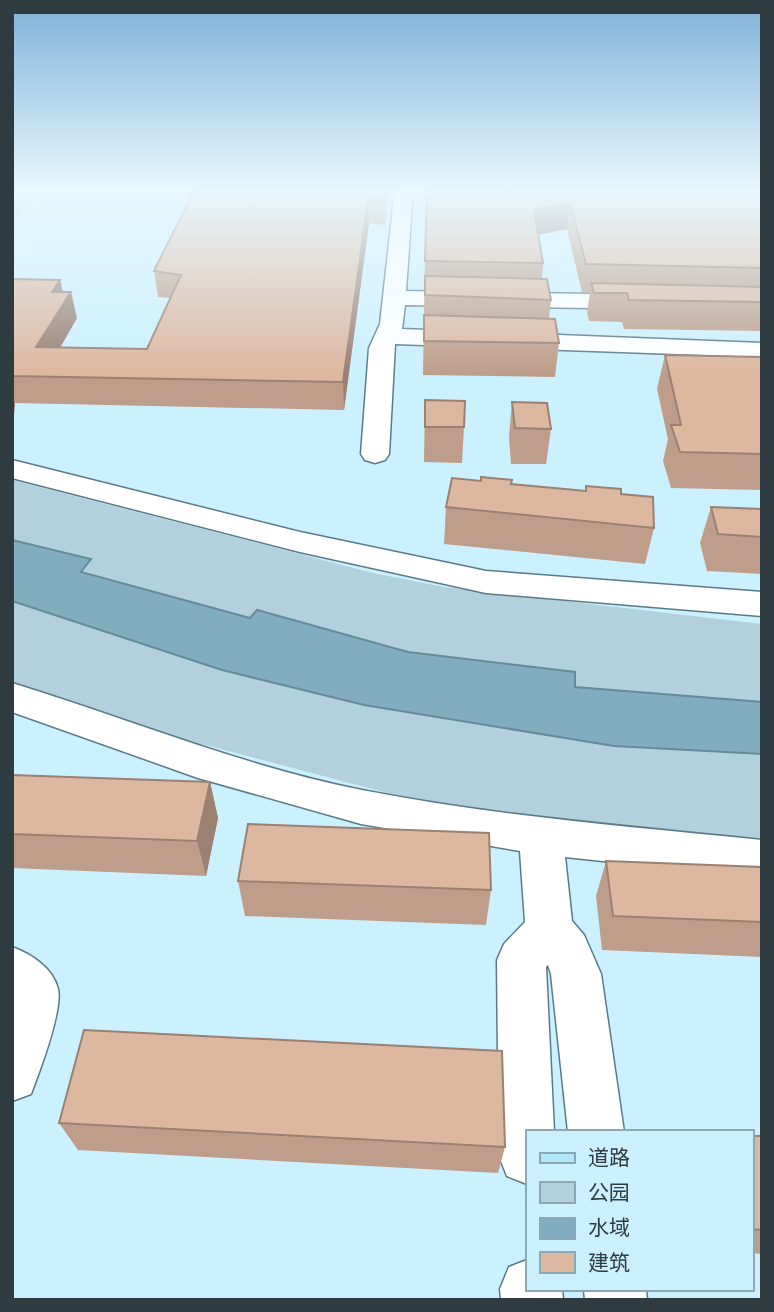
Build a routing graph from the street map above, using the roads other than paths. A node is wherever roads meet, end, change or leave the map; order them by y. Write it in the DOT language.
graph roads {
  1 [pos="398,250"];
  2 [pos="394,298"];
  3 [pos="654,305"];
  4 [pos="386,336"];
  5 [pos="762,350"];
  6 [pos="375,454"];
  7 [pos="12,469"];
  8 [pos="762,604"];
  9 [pos="12,697"];
  10 [pos="541,836"];
  11 [pos="762,859"];
  12 [pos="549,929"];
  13 [pos="12,970"];
  14 [pos="12,1075"];
  15 [pos="526,1130"];
  16 [pos="596,1130"];
  1 -- 2 [label="street"];
  2 -- 3 [label="street"];
  2 -- 4 [label="street"];
  4 -- 5 [label="street"];
  4 -- 6 [label="street"];
  7 -- 8 [label="street"];
  9 -- 10 [label="street"];
  10 -- 11 [label="street"];
  10 -- 12 [label="street"];
  12 -- 15 [label="street"];
  12 -- 16 [label="street"];
  13 -- 14 [label="street"];
}
